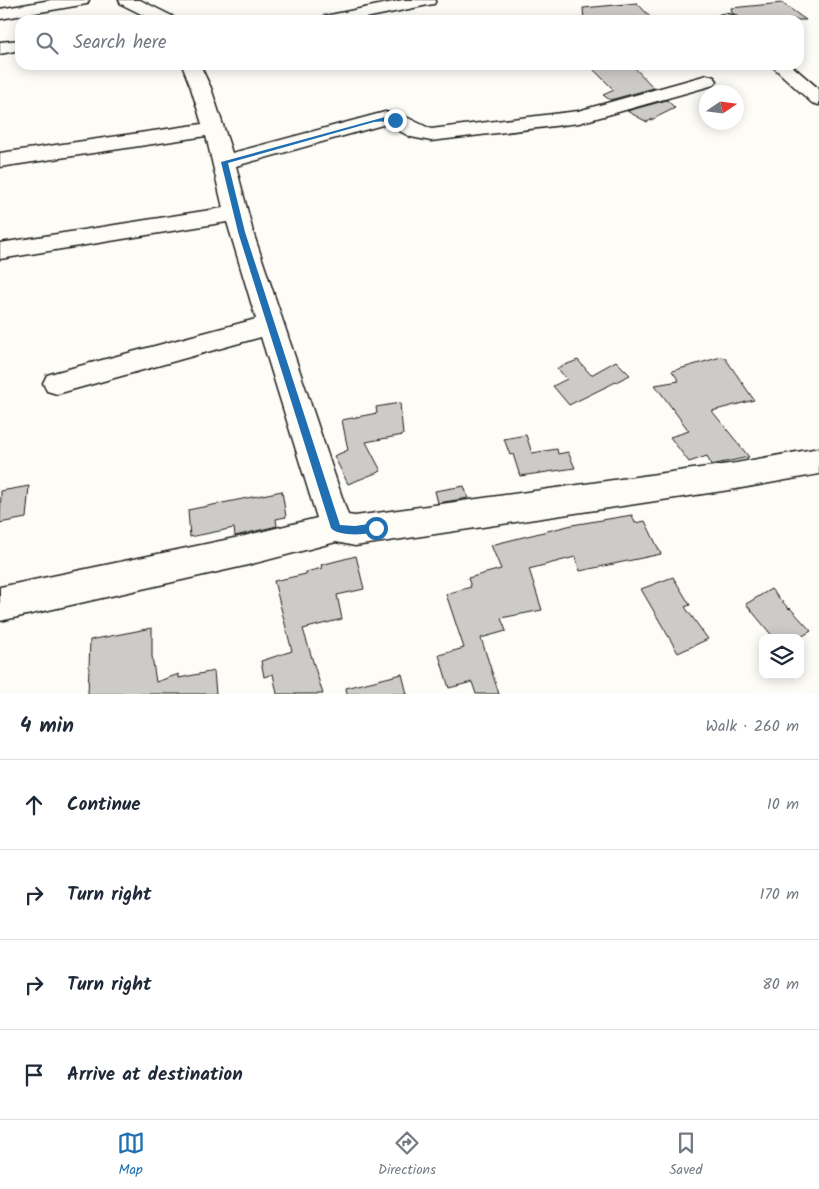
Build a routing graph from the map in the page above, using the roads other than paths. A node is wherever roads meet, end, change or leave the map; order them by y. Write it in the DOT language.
graph roads {
  1 [pos="81,0"];
  2 [pos="127,0"];
  3 [pos="428,0"];
  4 [pos="0,14"];
  5 [pos="156,15"];
  6 [pos="354,15"];
  7 [pos="15,46"];
  8 [pos="0,48"];
  9 [pos="194,70"];
  10 [pos="786,70"];
  11 [pos="707,81"];
  12 [pos="819,99"];
  13 [pos="214,129"];
  14 [pos="0,160"];
  15 [pos="224,162"];
  16 [pos="236,213"];
  17 [pos="0,251"];
  18 [pos="271,325"];
  19 [pos="57,383"];
  20 [pos="819,460"];
  21 [pos="336,528"];
  22 [pos="0,604"];
  1 -- 4 [label="street"];
  2 -- 5 [label="street"];
  3 -- 6 [label="street"];
  7 -- 8 [label="street"];
  9 -- 13 [label="street"];
  10 -- 12 [label="street"];
  11 -- 15 [label="street"];
  13 -- 14 [label="street"];
  13 -- 15 [label="street"];
  15 -- 16 [label="street"];
  16 -- 17 [label="street"];
  16 -- 18 [label="street"];
  18 -- 19 [label="street"];
  18 -- 21 [label="street"];
  20 -- 21 [label="street"];
  21 -- 22 [label="street"];
}
